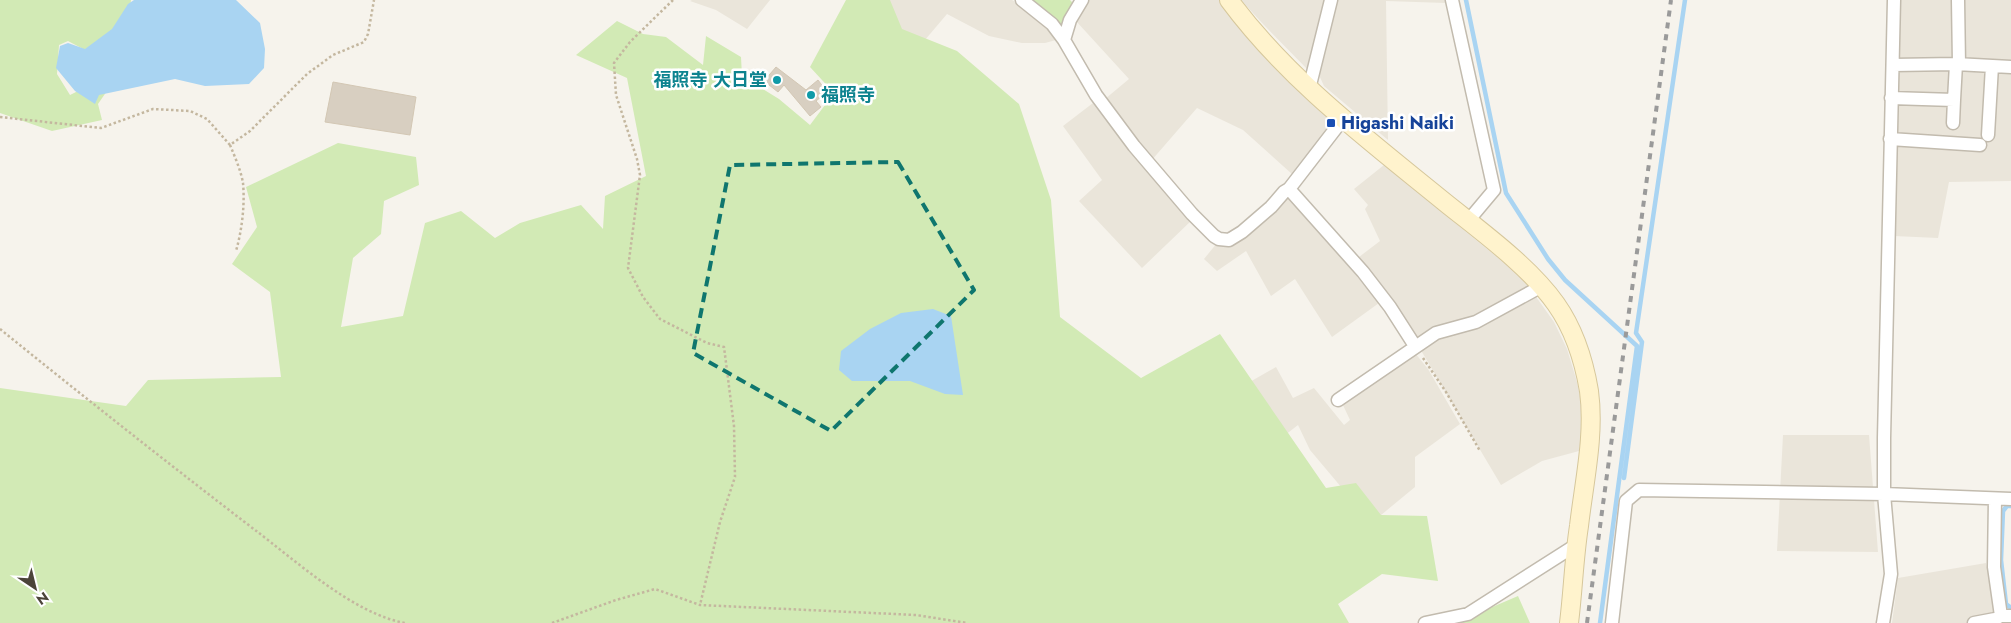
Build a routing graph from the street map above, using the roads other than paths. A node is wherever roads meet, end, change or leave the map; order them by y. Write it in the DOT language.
graph roads {
  1 [pos="1022,0"];
  2 [pos="1082,0"];
  3 [pos="1229,0"];
  4 [pos="1331,0"];
  5 [pos="1452,0"];
  6 [pos="1894,0"];
  7 [pos="1958,0"];
  8 [pos="1064,40"];
  9 [pos="1957,64"];
  10 [pos="1893,65"];
  11 [pos="1992,66"];
  12 [pos="2011,67"];
  13 [pos="1309,89"];
  14 [pos="1892,98"];
  15 [pos="1954,100"];
  16 [pos="1342,119"];
  17 [pos="1953,123"];
  18 [pos="1890,139"];
  19 [pos="1289,189"];
  20 [pos="1468,221"];
  21 [pos="1542,286"];
  22 [pos="1415,346"];
  23 [pos="1338,400"];
  24 [pos="1884,494"];
  25 [pos="1995,499"];
  26 [pos="2011,499"];
  27 [pos="1576,545"];
  28 [pos="2006,616"];
  29 [pos="1425,623"];
  30 [pos="1569,623"];
  31 [pos="1612,623"];
  32 [pos="1883,623"];
  33 [pos="1974,623"];
  1 -- 8 [label="street"];
  2 -- 8 [label="street"];
  3 -- 13 [label="street"];
  4 -- 13 [label="street"];
  5 -- 20 [label="street"];
  6 -- 10 [label="street"];
  7 -- 9 [label="street"];
  8 -- 19 [label="street"];
  9 -- 10 [label="street"];
  9 -- 11 [label="street"];
  9 -- 15 [label="street"];
  10 -- 14 [label="street"];
  11 -- 12 [label="street"];
  11 -- 18 [label="street"];
  13 -- 16 [label="street"];
  14 -- 15 [label="street"];
  14 -- 18 [label="street"];
  15 -- 17 [label="street"];
  16 -- 19 [label="street"];
  16 -- 20 [label="street"];
  18 -- 24 [label="street"];
  19 -- 22 [label="street"];
  20 -- 21 [label="street"];
  21 -- 22 [label="street"];
  21 -- 27 [label="street"];
  22 -- 23 [label="street"];
  24 -- 25 [label="street"];
  24 -- 31 [label="street"];
  24 -- 32 [label="street"];
  25 -- 26 [label="street"];
  25 -- 28 [label="street"];
  27 -- 29 [label="street"];
  27 -- 30 [label="street"];
  28 -- 33 [label="street"];
}
